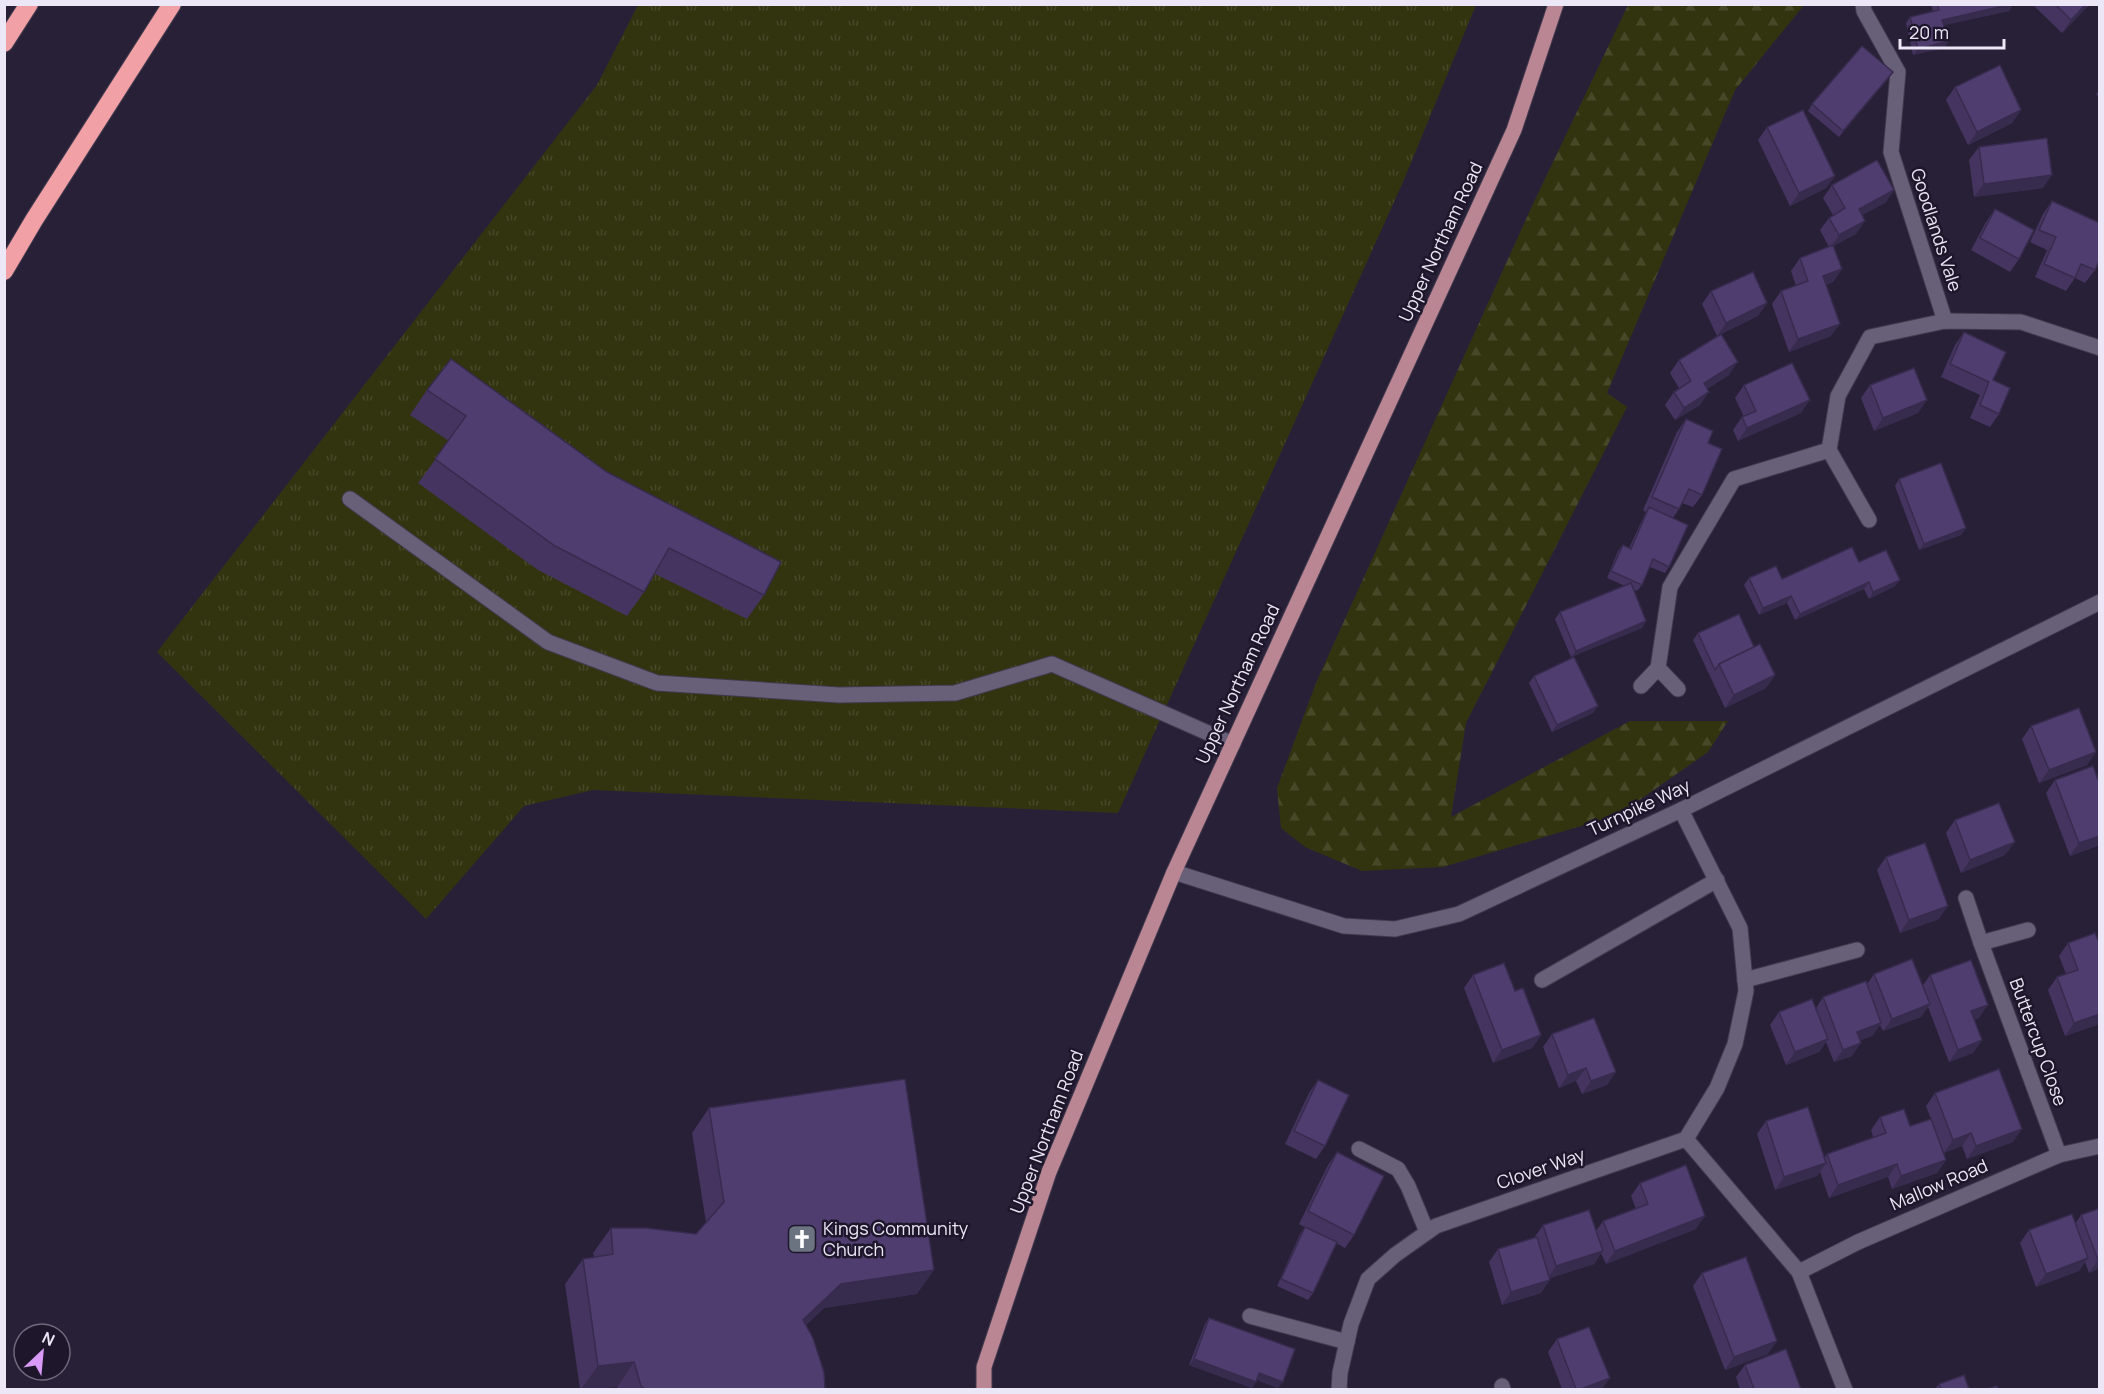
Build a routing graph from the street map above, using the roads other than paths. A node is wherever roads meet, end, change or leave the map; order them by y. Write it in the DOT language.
graph roads {
  1 [pos="15,4"];
  2 [pos="29,4"];
  3 [pos="172,4"];
  4 [pos="187,4"];
  5 [pos="1556,4"];
  6 [pos="1863,4"];
  7 [pos="4,25"];
  8 [pos="4,43"];
  9 [pos="122,82"];
  10 [pos="1891,152"];
  11 [pos="1875,163"];
  12 [pos="4,271"];
  13 [pos="1945,321"];
  14 [pos="2100,348"];
  15 [pos="1829,450"];
  16 [pos="350,499"];
  17 [pos="1869,520"];
  18 [pos="2100,602"];
  19 [pos="1658,668"];
  20 [pos="1641,686"];
  21 [pos="1678,689"];
  22 [pos="1233,744"];
  23 [pos="1681,810"];
  24 [pos="1174,872"];
  25 [pos="1717,880"];
  26 [pos="1966,898"];
  27 [pos="2028,930"];
  28 [pos="1981,943"];
  29 [pos="1857,950"];
  30 [pos="1542,980"];
  31 [pos="1745,980"];
  32 [pos="1686,1139"];
  33 [pos="2100,1146"];
  34 [pos="1359,1149"];
  35 [pos="2059,1155"];
  36 [pos="1427,1232"];
  37 [pos="1799,1272"];
  38 [pos="1250,1316"];
  39 [pos="1347,1342"];
  40 [pos="984,1389"];
  41 [pos="1339,1389"];
  42 [pos="1845,1389"];
  1 -- 7 [label="highway"];
  2 -- 8 [label="highway"];
  3 -- 9 [label="highway"];
  4 -- 9 [label="highway"];
  5 -- 22 [label="main road, Upper Northam Road"];
  6 -- 10 [label="street, Goodlands Vale"];
  9 -- 12 [label="highway"];
  10 -- 11 [label="street, Goodlands Vale"];
  10 -- 13 [label="street, Goodlands Vale"];
  13 -- 14 [label="street, Goodlands Vale"];
  13 -- 15 [label="street, Goodlands Vale"];
  15 -- 17 [label="street"];
  15 -- 19 [label="street"];
  16 -- 22 [label="street"];
  18 -- 23 [label="street, Turnpike Way"];
  19 -- 20 [label="street"];
  19 -- 21 [label="street"];
  22 -- 24 [label="main road, Upper Northam Road"];
  23 -- 24 [label="street, Turnpike Way"];
  23 -- 25 [label="street"];
  24 -- 40 [label="main road, Upper Northam Road"];
  25 -- 30 [label="street"];
  25 -- 31 [label="street"];
  26 -- 28 [label="street, Buttercup Close"];
  27 -- 28 [label="street"];
  28 -- 35 [label="street, Buttercup Close"];
  29 -- 31 [label="street"];
  31 -- 32 [label="street"];
  32 -- 36 [label="street, Clover Way"];
  32 -- 37 [label="street"];
  33 -- 35 [label="street, Mallow Road"];
  34 -- 36 [label="street"];
  35 -- 37 [label="street, Mallow Road"];
  36 -- 39 [label="street, Clover Way"];
  37 -- 42 [label="street"];
  38 -- 39 [label="street"];
  39 -- 41 [label="street, Clover Way"];
}
